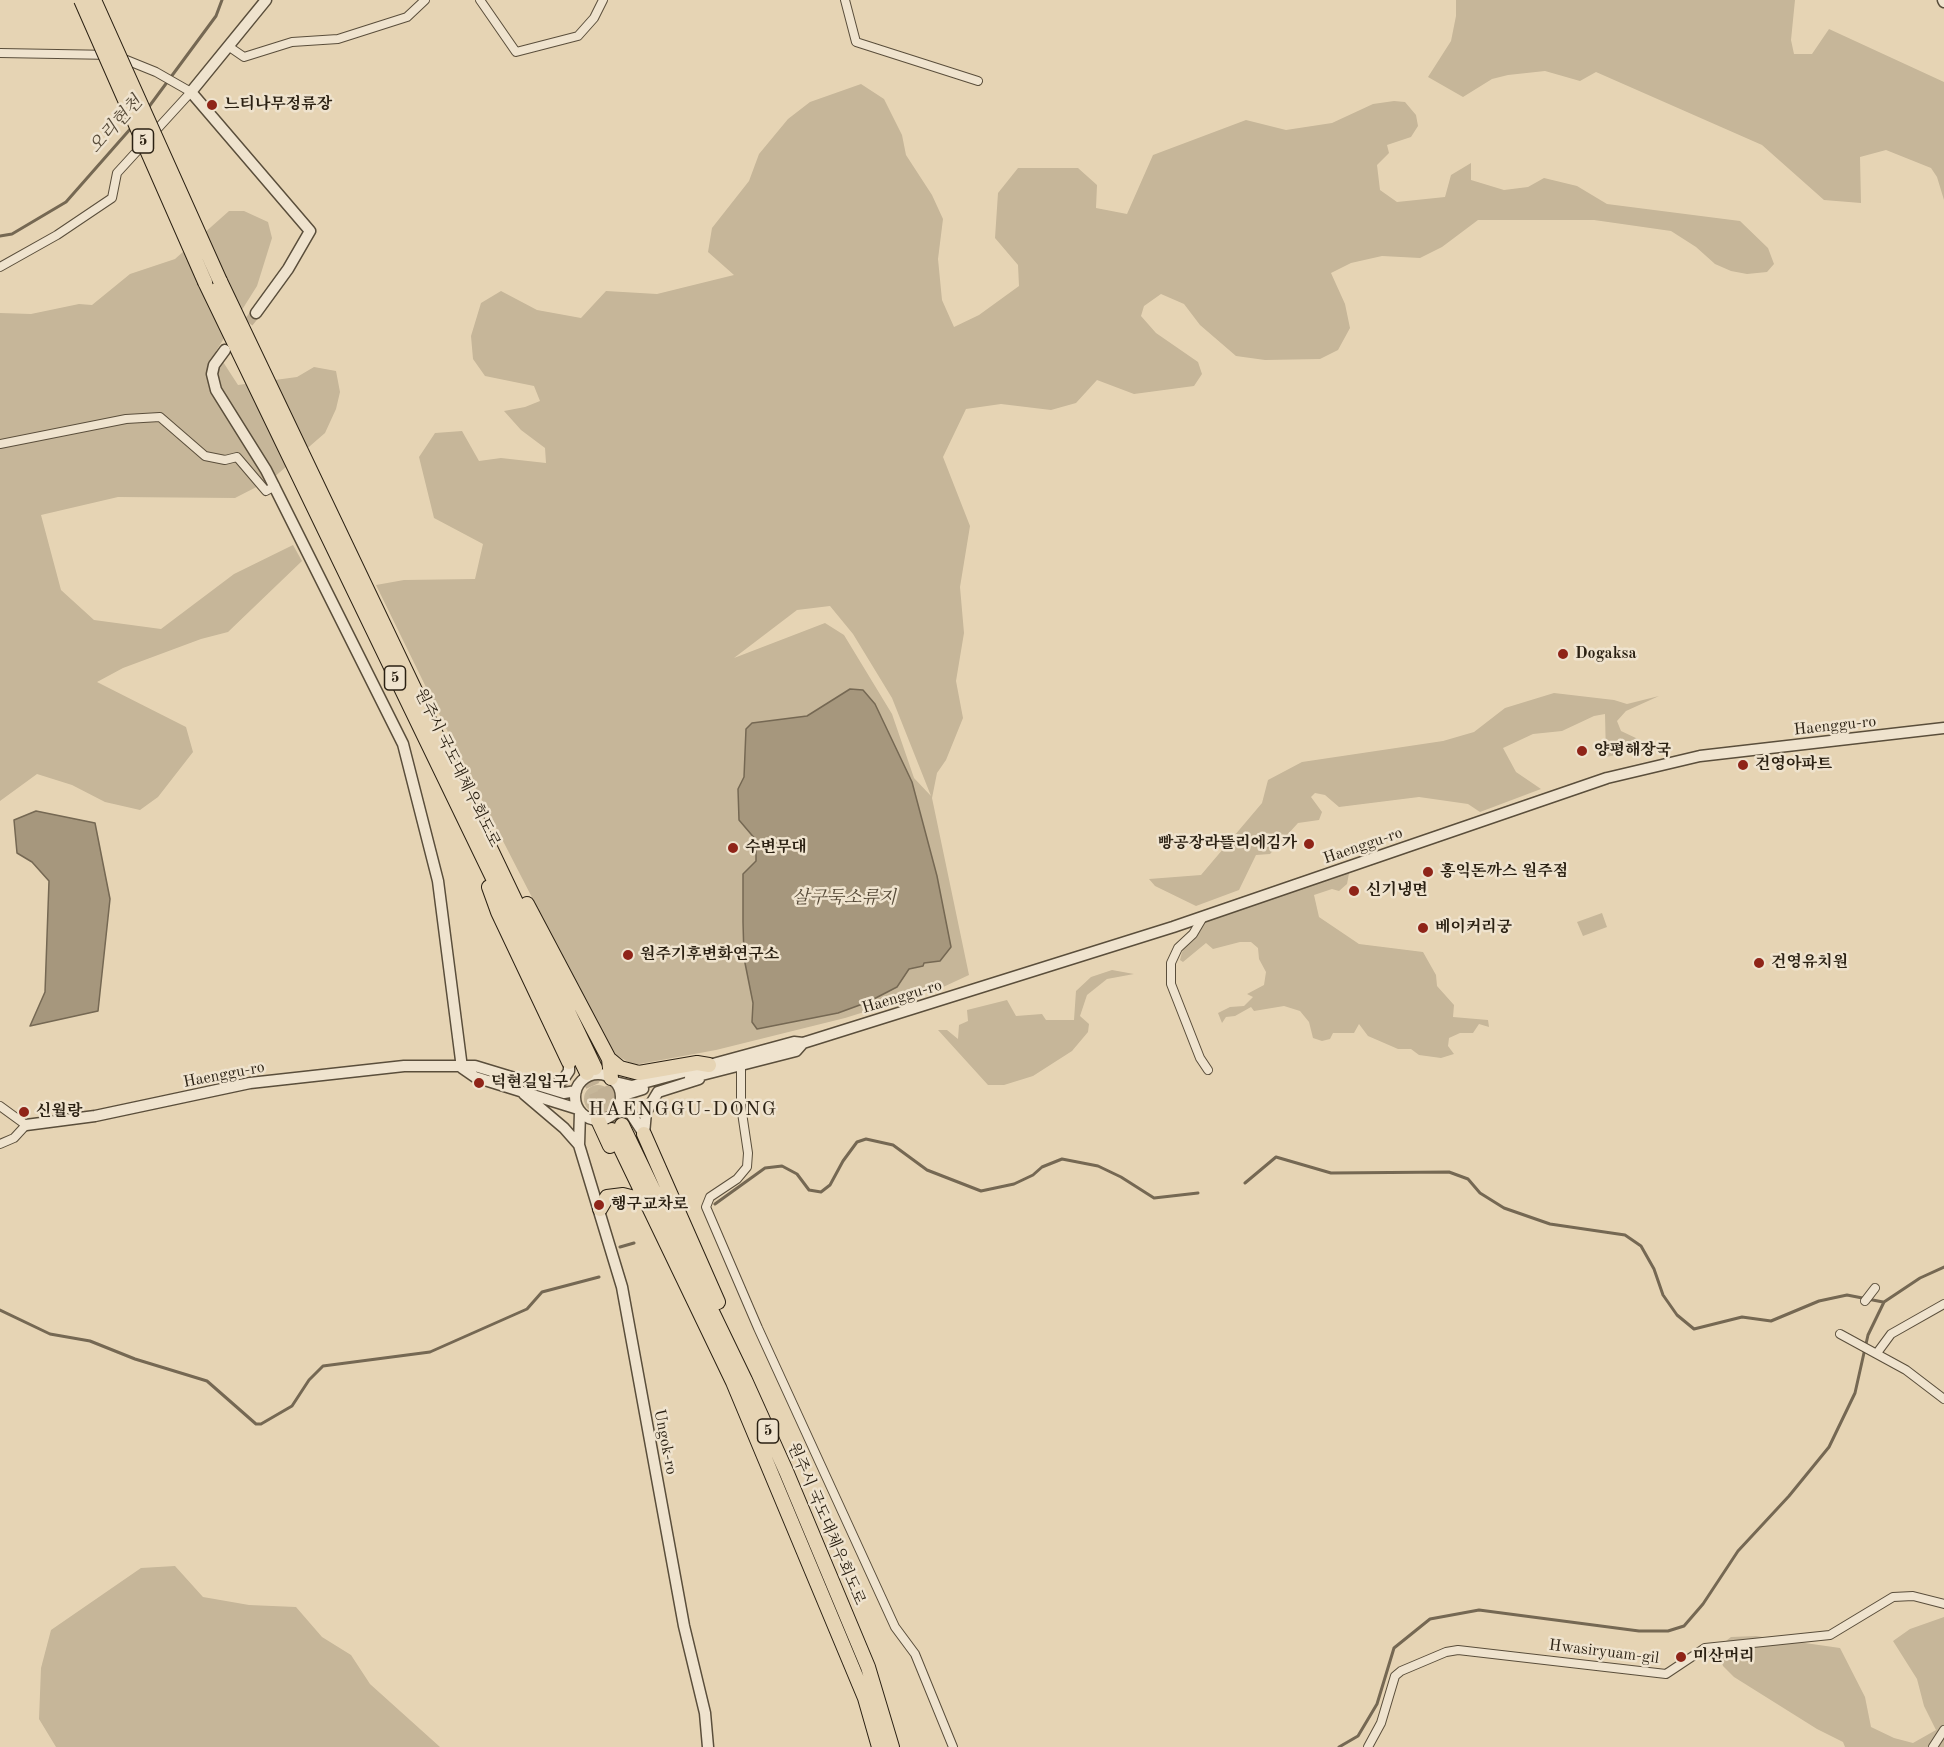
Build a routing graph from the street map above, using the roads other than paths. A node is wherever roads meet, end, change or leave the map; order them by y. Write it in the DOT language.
graph roads {
  1 [pos="81,0"];
  2 [pos="94,0"];
  3 [pos="266,0"];
  4 [pos="425,0"];
  5 [pos="480,0"];
  6 [pos="603,0"];
  7 [pos="845,0"];
  8 [pos="228,46"];
  9 [pos="0,53"];
  10 [pos="978,81"];
  11 [pos="185,90"];
  12 [pos="0,267"];
  13 [pos="256,313"];
  14 [pos="225,350"];
  15 [pos="0,444"];
  16 [pos="275,486"];
  17 [pos="1944,729"];
  18 [pos="481,843"];
  19 [pos="1203,917"];
  20 [pos="803,1043"];
  21 [pos="609,1059"];
  22 [pos="569,1062"];
  23 [pos="741,1065"];
  24 [pos="462,1068"];
  25 [pos="710,1069"];
  26 [pos="1208,1070"];
  27 [pos="584,1079"];
  28 [pos="613,1080"];
  29 [pos="551,1087"];
  30 [pos="519,1090"];
  31 [pos="620,1103"];
  32 [pos="0,1106"];
  33 [pos="579,1111"];
  34 [pos="595,1120"];
  35 [pos="26,1125"];
  36 [pos="617,1127"];
  37 [pos="644,1134"];
  38 [pos="0,1144"];
  39 [pos="579,1145"];
  40 [pos="635,1198"];
  41 [pos="600,1209"];
  42 [pos="1875,1288"];
  43 [pos="1865,1301"];
  44 [pos="1944,1304"];
  45 [pos="1844,1335"];
  46 [pos="1878,1353"];
  47 [pos="739,1381"];
  48 [pos="1944,1399"];
  49 [pos="1944,1604"];
  50 [pos="1944,1730"];
  51 [pos="708,1747"];
  52 [pos="879,1747"];
  53 [pos="892,1747"];
  54 [pos="953,1747"];
  55 [pos="1368,1747"];
  56 [pos="1933,1747"];
  1 -- 18 [label="highway, 원주시 국도대체우회도로 / 5, bridge"];
  2 -- 18 [label="highway, 원주시 국도대체우회도로 / 5, bridge"];
  3 -- 8 [label="street"];
  4 -- 8 [label="street"];
  5 -- 6 [label="street"];
  7 -- 10 [label="street"];
  8 -- 11 [label="street"];
  9 -- 11 [label="street"];
  11 -- 12 [label="street"];
  11 -- 13 [label="street"];
  14 -- 16 [label="street"];
  15 -- 16 [label="street"];
  16 -- 24 [label="street"];
  17 -- 19 [label="street, Haenggu-ro"];
  18 -- 21 [label="highway"];
  18 -- 22 [label="highway"];
  18 -- 27 [label="highway, 원주시 국도대체우회도로 / 5"];
  19 -- 20 [label="street, Haenggu-ro"];
  19 -- 26 [label="street"];
  20 -- 23 [label="street, Haenggu-ro"];
  20 -- 25 [label="street, Haenggu-ro"];
  21 -- 25 [label="highway"];
  21 -- 28 [label="highway"];
  22 -- 27 [label="street"];
  22 -- 29 [label="street"];
  23 -- 25 [label="street, Haenggu-ro"];
  23 -- 54 [label="street"];
  24 -- 29 [label="street, Haenggu-ro"];
  24 -- 30 [label="street"];
  24 -- 35 [label="street, Haenggu-ro"];
  25 -- 28 [label="street, Haenggu-ro"];
  25 -- 31 [label="street, Haenggu-ro"];
  25 -- 37 [label="street"];
  27 -- 28 [label="street"];
  27 -- 29 [label="street, Haenggu-ro"];
  27 -- 33 [label="street"];
  28 -- 31 [label="street"];
  30 -- 33 [label="street"];
  30 -- 39 [label="street"];
  31 -- 34 [label="street"];
  31 -- 37 [label="street"];
  32 -- 35 [label="street"];
  33 -- 34 [label="street"];
  33 -- 39 [label="street"];
  34 -- 39 [label="street"];
  34 -- 40 [label="highway"];
  35 -- 38 [label="street"];
  36 -- 47 [label="highway, 5"];
  37 -- 47 [label="highway"];
  39 -- 41 [label="street, Ungok-ro"];
  40 -- 41 [label="highway"];
  40 -- 47 [label="highway"];
  41 -- 51 [label="street, Ungok-ro"];
  42 -- 43 [label="street"];
  44 -- 46 [label="street"];
  45 -- 46 [label="street"];
  46 -- 48 [label="street"];
  47 -- 52 [label="highway, 5"];
  47 -- 53 [label="highway, 원주시 국도대체우회도로 / 5"];
  49 -- 55 [label="street, Hwasiryuam-gil"];
  50 -- 56 [label="street"];
}
